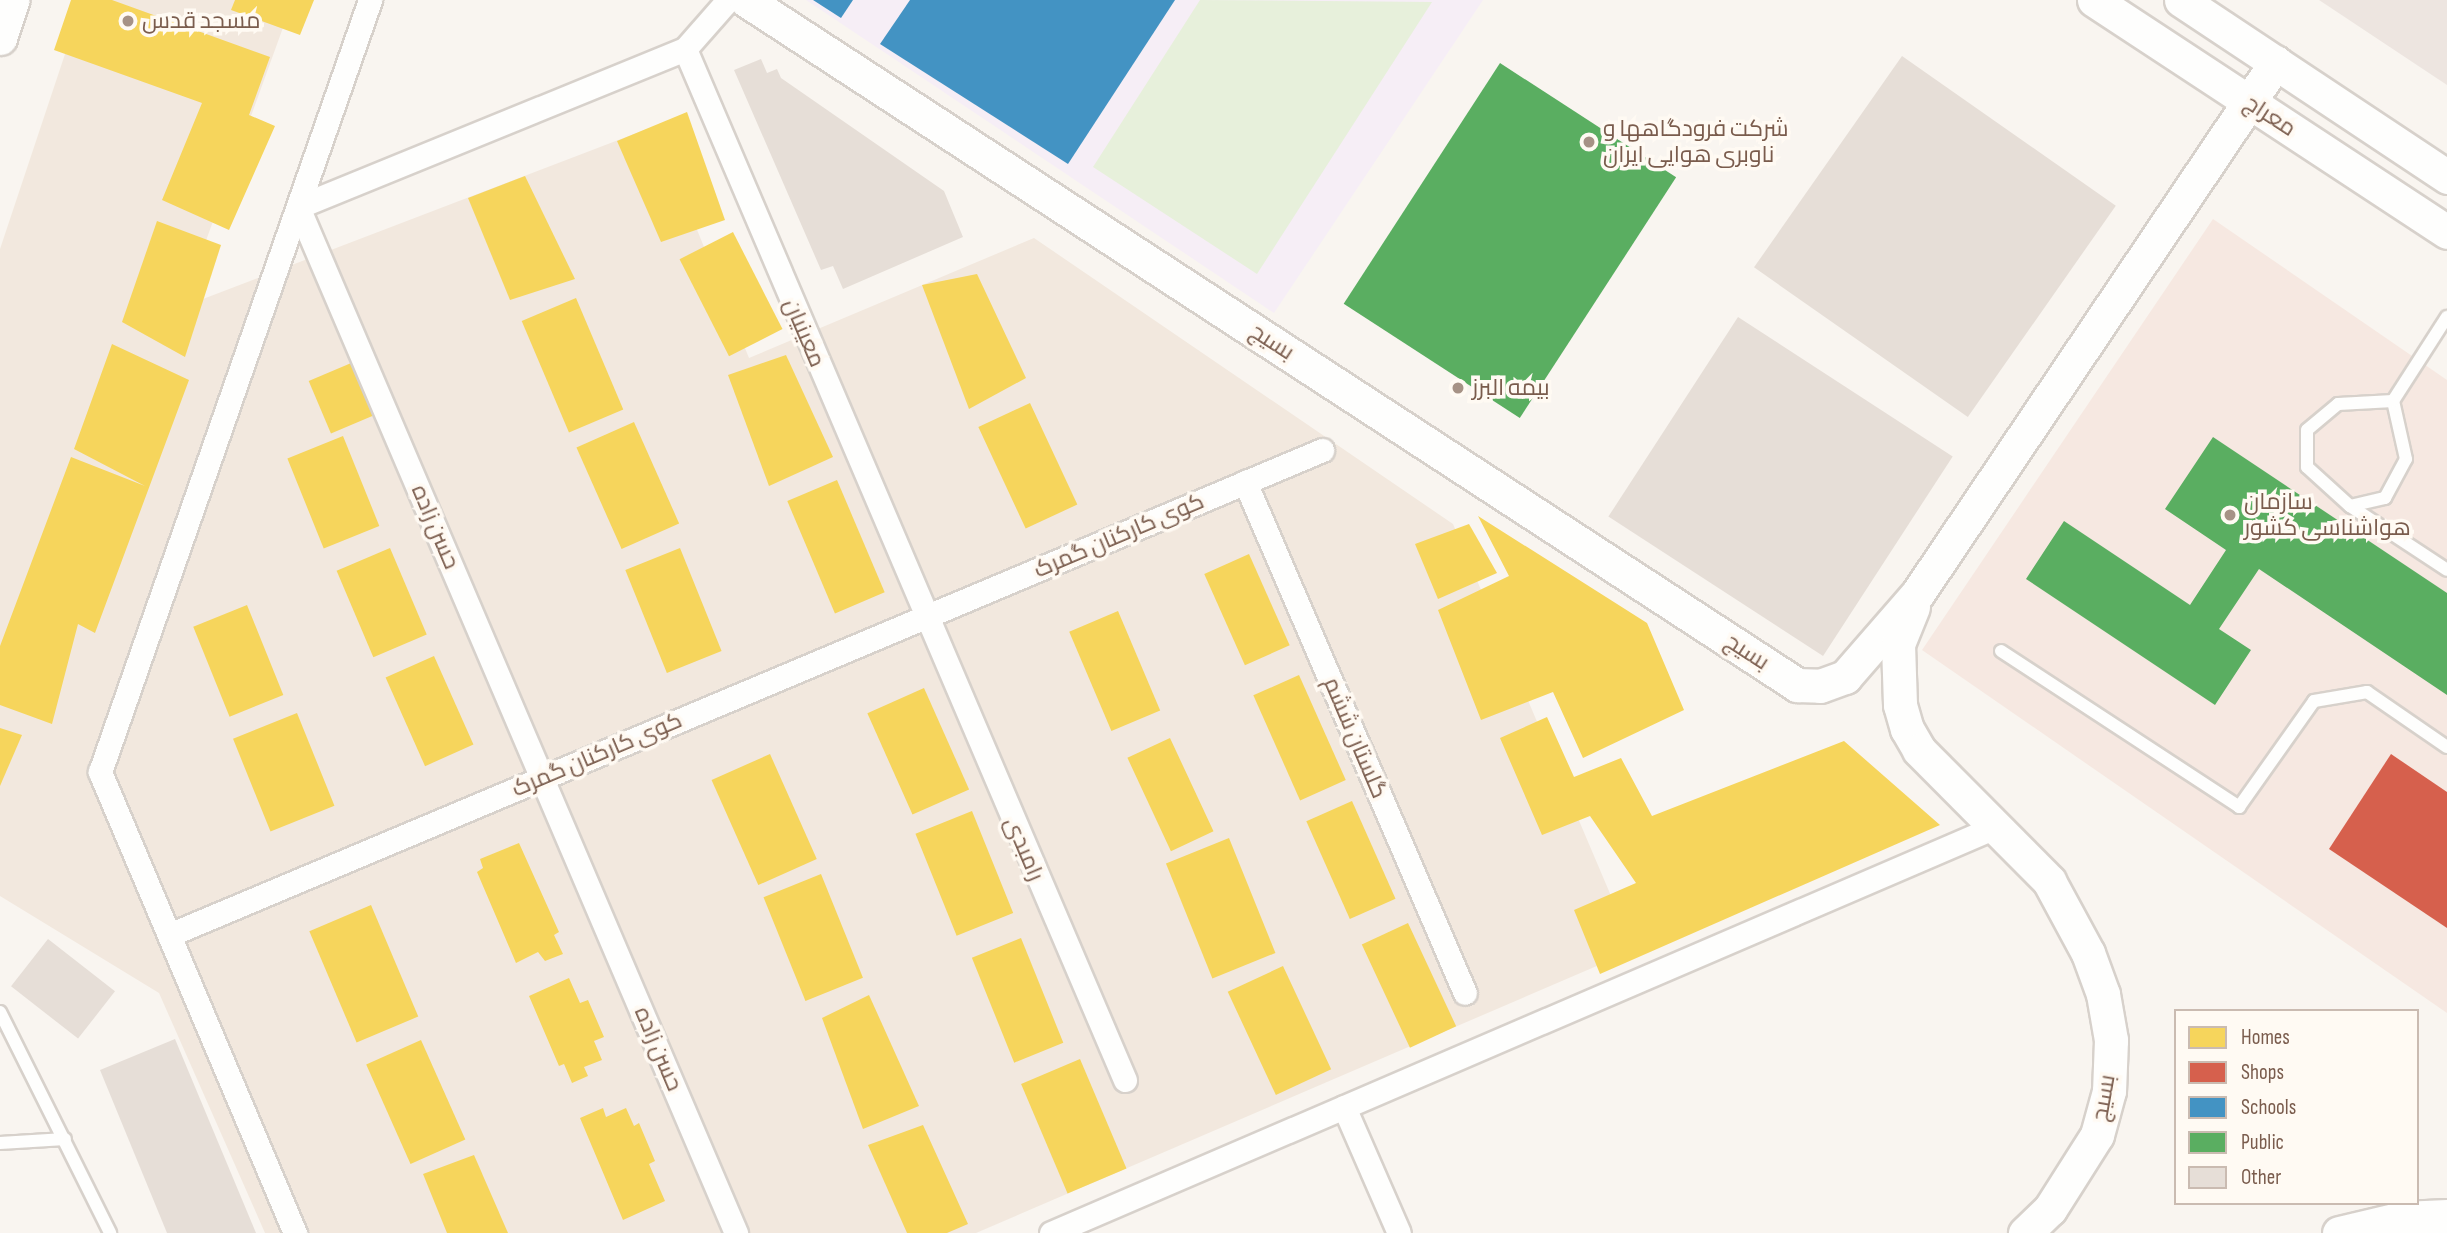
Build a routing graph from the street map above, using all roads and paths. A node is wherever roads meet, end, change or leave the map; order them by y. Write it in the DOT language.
graph roads {
  1 [pos="12,0"];
  2 [pos="370,0"];
  3 [pos="728,0"];
  4 [pos="746,0"];
  5 [pos="2094,0"];
  6 [pos="2181,0"];
  7 [pos="0,38"];
  8 [pos="685,49"];
  9 [pos="2276,62"];
  10 [pos="2250,103"];
  11 [pos="2447,177"];
  12 [pos="298,207"];
  13 [pos="2447,232"];
  14 [pos="2447,317"];
  15 [pos="2393,401"];
  16 [pos="1322,450"];
  17 [pos="1245,482"];
  18 [pos="2350,506"];
  19 [pos="2447,570"];
  20 [pos="1918,593"];
  21 [pos="924,618"];
  22 [pos="2001,651"];
  23 [pos="2447,747"];
  24 [pos="543,778"];
  25 [pos="1995,827"];
  26 [pos="169,935"];
  27 [pos="1465,993"];
  28 [pos="0,1012"];
  29 [pos="1125,1080"];
  30 [pos="1344,1107"];
  31 [pos="65,1139"];
  32 [pos="0,1143"];
  33 [pos="2447,1216"];
  34 [pos="110,1233"];
  35 [pos="295,1233"];
  36 [pos="736,1233"];
  37 [pos="1051,1233"];
  38 [pos="1399,1233"];
  39 [pos="2025,1233"];
  40 [pos="2339,1233"];
  1 -- 7 [label="main road"];
  2 -- 12 [label="street"];
  3 -- 8 [label="street"];
  4 -- 20 [label="main road, بسیج"];
  5 -- 10 [label="main road, معراج"];
  6 -- 9 [label="main road, معراج"];
  8 -- 12 [label="street"];
  8 -- 21 [label="street, معینیان"];
  9 -- 10 [label="main road"];
  9 -- 11 [label="main road, معراج"];
  10 -- 13 [label="main road, معراج"];
  10 -- 20 [label="main road"];
  12 -- 24 [label="street, حسن زاده"];
  12 -- 26 [label="street"];
  14 -- 15 [label="lane"];
  15 -- 18 [label="lane"];
  15 -- 18 [label="lane"];
  16 -- 17 [label="street, کوی کارکنان گمرک"];
  17 -- 21 [label="street, کوی کارکنان گمرک"];
  17 -- 27 [label="street, گلستان ششم"];
  18 -- 19 [label="lane"];
  20 -- 25 [label="main road, بسیج"];
  21 -- 24 [label="street, کوی کارکنان گمرک"];
  21 -- 29 [label="street, رامبدی"];
  22 -- 23 [label="lane"];
  24 -- 26 [label="street, کوی کارکنان گمرک"];
  24 -- 36 [label="street, حسن زاده"];
  25 -- 30 [label="street"];
  25 -- 39 [label="main road, بسیج"];
  26 -- 35 [label="street"];
  28 -- 31 [label="lane"];
  30 -- 37 [label="street"];
  30 -- 38 [label="street"];
  31 -- 32 [label="lane"];
  31 -- 34 [label="lane"];
  33 -- 40 [label="main road"];
}
